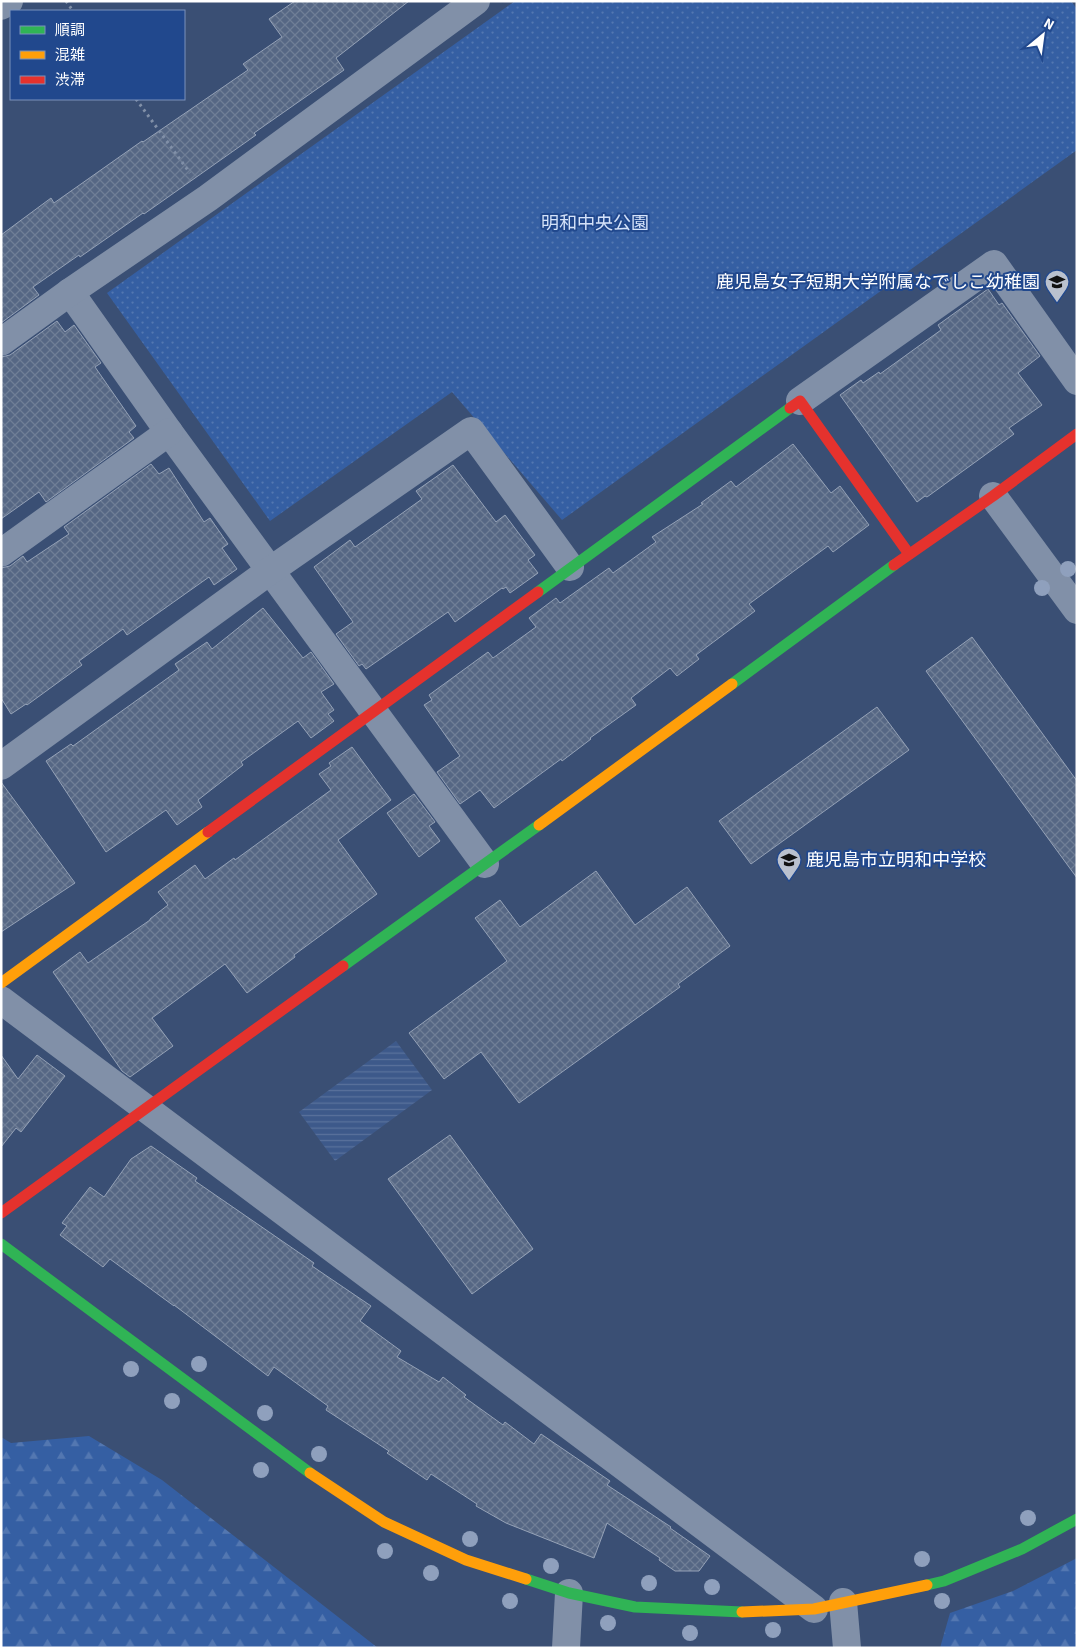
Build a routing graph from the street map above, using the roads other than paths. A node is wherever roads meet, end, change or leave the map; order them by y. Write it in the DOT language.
graph roads {
  1 [pos="8,1"];
  2 [pos="476,1"];
  3 [pos="1,6"];
  4 [pos="70,292"];
  5 [pos="1,342"];
  6 [pos="1077,381"];
  7 [pos="800,401"];
  8 [pos="169,432"];
  9 [pos="1077,434"];
  10 [pos="993,496"];
  11 [pos="1,553"];
  12 [pos="909,554"];
  13 [pos="570,567"];
  14 [pos="271,570"];
  15 [pos="1077,610"];
  16 [pos="373,711"];
  17 [pos="1,766"];
  18 [pos="485,864"];
  19 [pos="1,983"];
  20 [pos="1,1000"];
  21 [pos="147,1108"];
  22 [pos="1,1213"];
  23 [pos="1,1244"];
  24 [pos="1077,1519"];
  25 [pos="569,1593"];
  26 [pos="843,1602"];
  27 [pos="814,1608"];
  28 [pos="566,1648"];
  29 [pos="847,1648"];
  1 -- 3 [label="street"];
  2 -- 4 [label="street"];
  4 -- 5 [label="street"];
  4 -- 8 [label="street"];
  6 -- 7 [label="street"];
  7 -- 12 [label="street"];
  7 -- 13 [label="street"];
  8 -- 11 [label="street"];
  8 -- 14 [label="street"];
  9 -- 10 [label="street"];
  10 -- 12 [label="street"];
  10 -- 15 [label="street"];
  12 -- 18 [label="street"];
  13 -- 14 [label="street"];
  13 -- 16 [label="street"];
  14 -- 16 [label="street"];
  14 -- 17 [label="street"];
  16 -- 18 [label="street"];
  16 -- 19 [label="street"];
  18 -- 21 [label="street"];
  20 -- 21 [label="street"];
  21 -- 22 [label="street"];
  21 -- 27 [label="street"];
  23 -- 25 [label="street"];
  24 -- 26 [label="street"];
  25 -- 27 [label="street"];
  25 -- 28 [label="street"];
  26 -- 27 [label="street"];
  26 -- 29 [label="street"];
}
